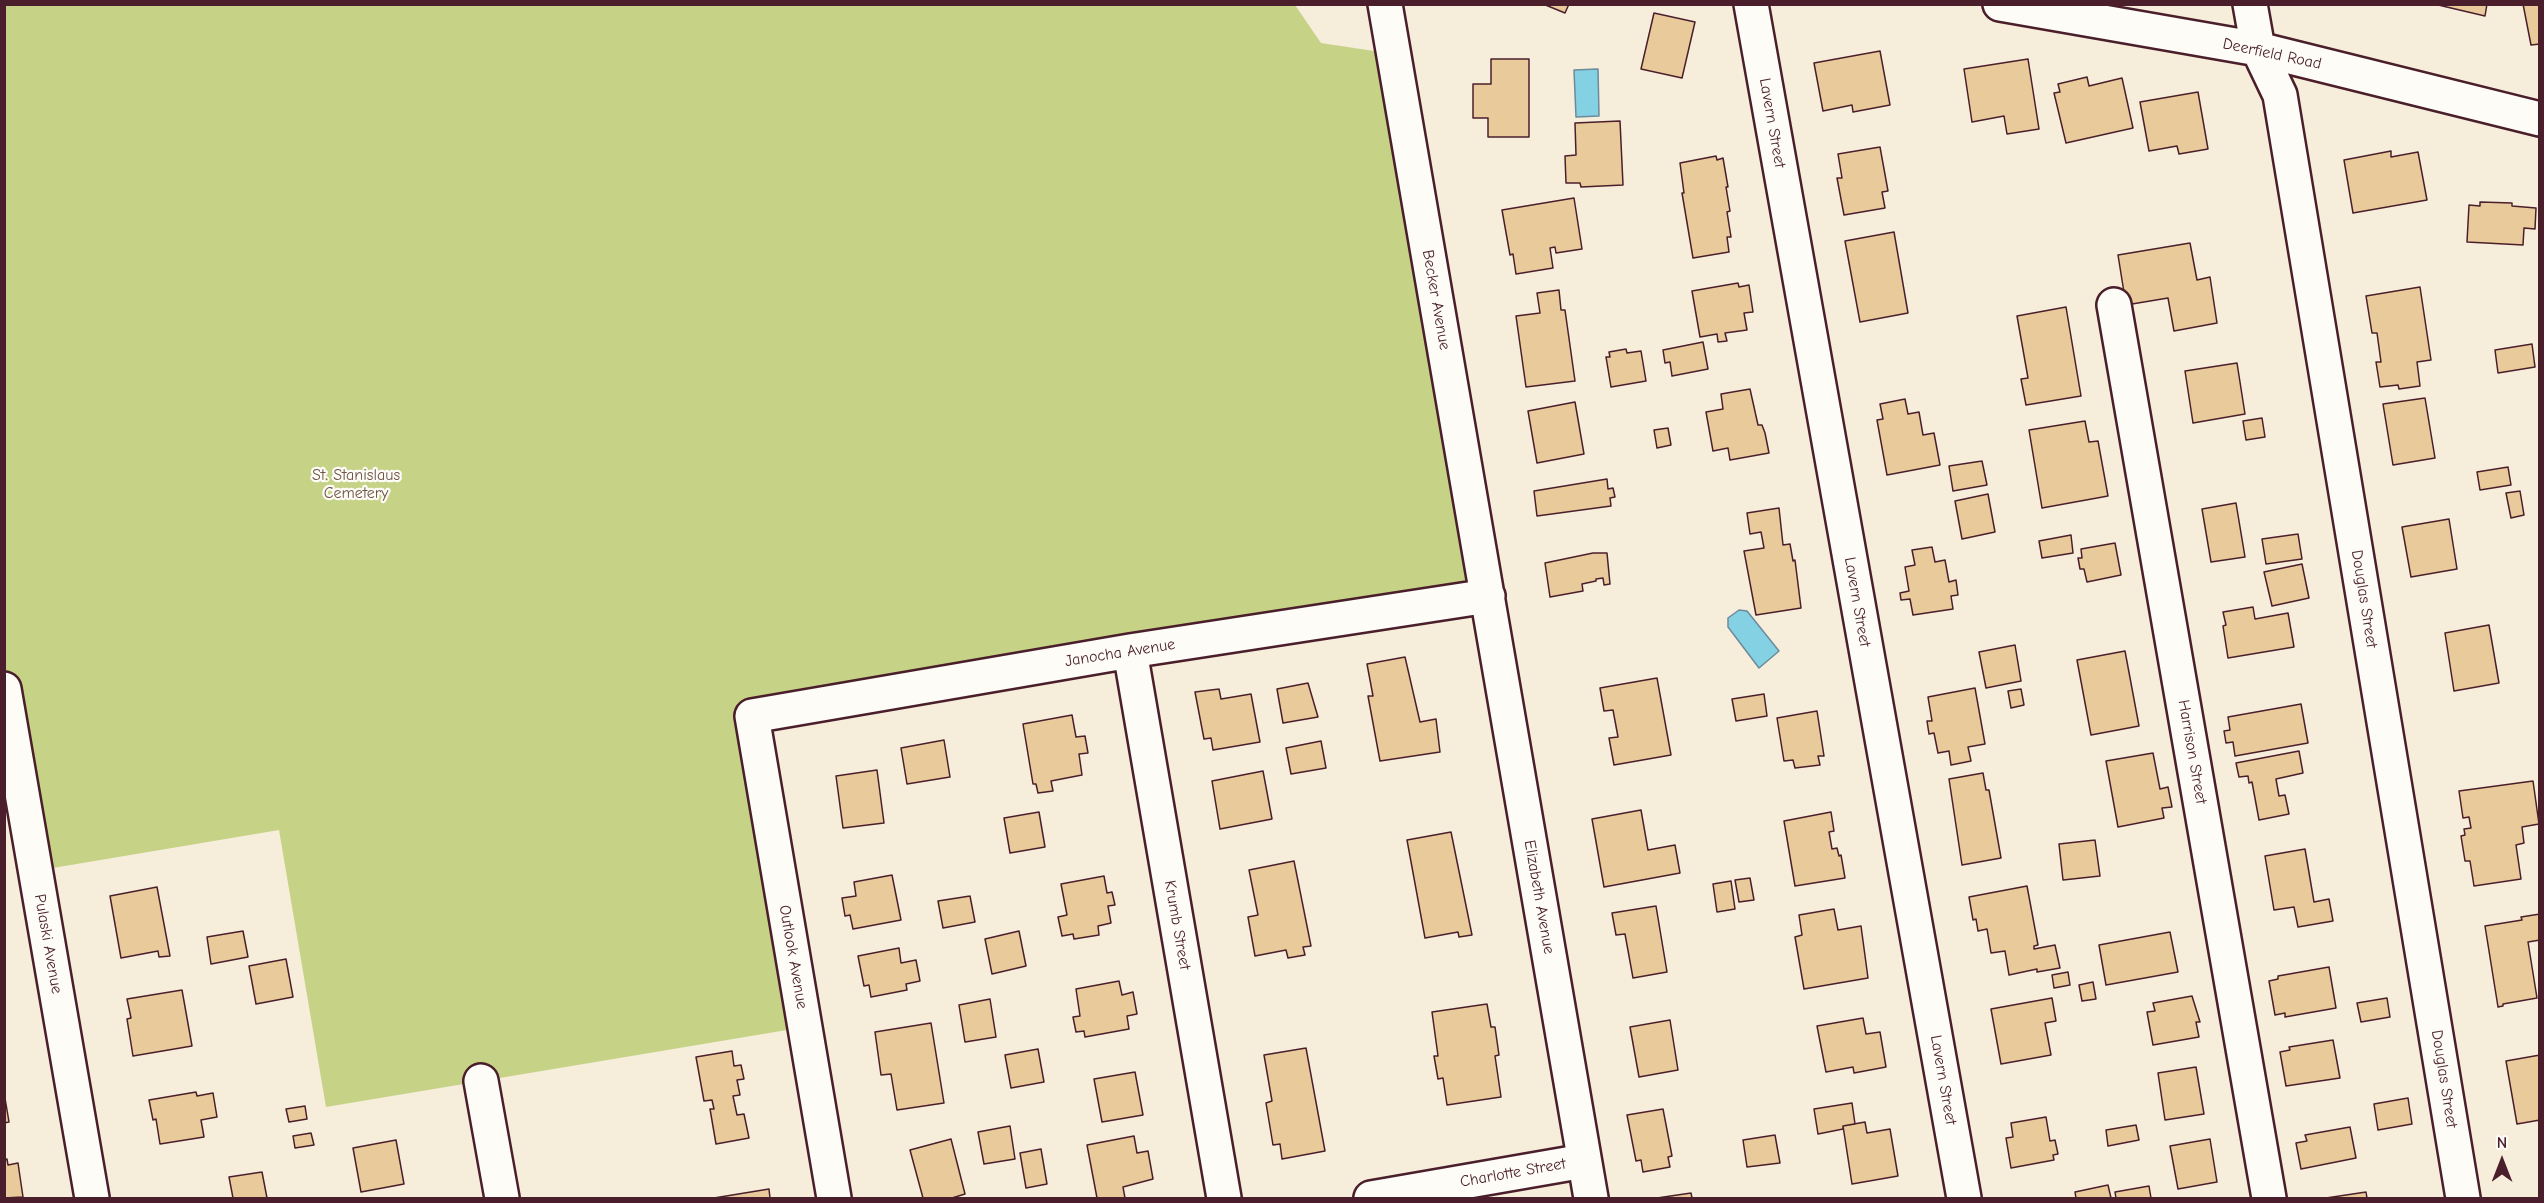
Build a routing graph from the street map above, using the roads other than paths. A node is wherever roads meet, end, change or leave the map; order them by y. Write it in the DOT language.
graph roads {
  1 [pos="1385,4"];
  2 [pos="1751,4"];
  3 [pos="2000,4"];
  4 [pos="2250,4"];
  5 [pos="2258,49"];
  6 [pos="2540,119"];
  7 [pos="2114,305"];
  8 [pos="1488,596"];
  9 [pos="1130,651"];
  10 [pos="4,689"];
  11 [pos="752,716"];
  12 [pos="481,1081"];
  13 [pos="1584,1161"];
  14 [pos="92,1198"];
  15 [pos="502,1198"];
  16 [pos="834,1198"];
  17 [pos="1224,1198"];
  18 [pos="1371,1198"];
  19 [pos="1591,1198"];
  20 [pos="1964,1198"];
  21 [pos="2269,1198"];
  22 [pos="2463,1198"];
  1 -- 8 [label="street, Becker Avenue"];
  2 -- 20 [label="street, Lavern Street"];
  3 -- 5 [label="street, Deerfield Road"];
  4 -- 5 [label="street, Douglas Street"];
  5 -- 6 [label="street, Deerfield Road"];
  5 -- 22 [label="street, Douglas Street"];
  7 -- 21 [label="street, Harrison Street"];
  8 -- 9 [label="street, Janocha Avenue"];
  8 -- 13 [label="street, Elizabeth Avenue"];
  9 -- 11 [label="street, Janocha Avenue"];
  9 -- 17 [label="street, Krumb Street"];
  10 -- 14 [label="street, Pulaski Avenue"];
  11 -- 16 [label="street, Outlook Avenue"];
  12 -- 15 [label="street"];
  13 -- 18 [label="street, Charlotte Street"];
  13 -- 19 [label="street, Elizabeth Avenue"];
}
